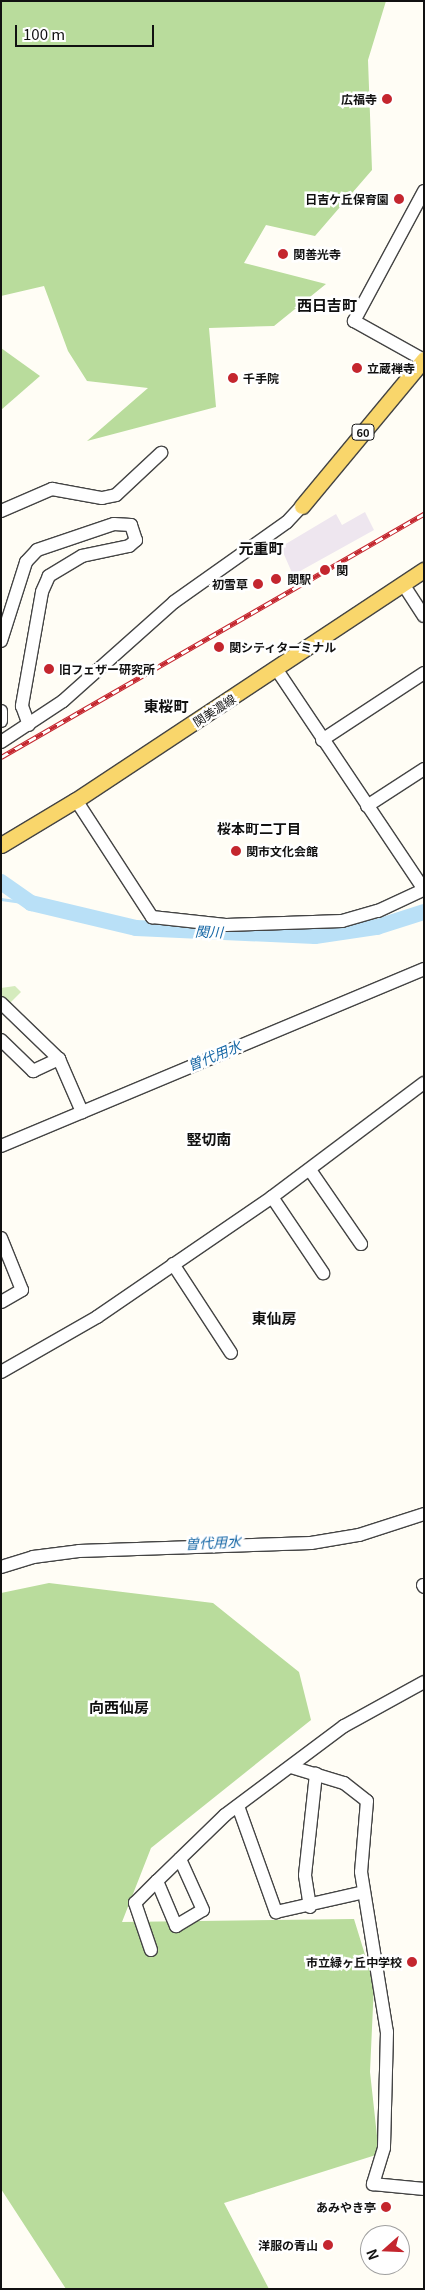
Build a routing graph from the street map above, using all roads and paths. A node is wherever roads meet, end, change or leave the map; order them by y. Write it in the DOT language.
graph roads {
  1 [pos="424,191"];
  2 [pos="424,360"];
  3 [pos="161,453"];
  4 [pos="302,506"];
  5 [pos="1,511"];
  6 [pos="424,570"];
  7 [pos="403,584"];
  8 [pos="424,616"];
  9 [pos="5,618"];
  10 [pos="1,641"];
  11 [pos="277,670"];
  12 [pos="424,673"];
  13 [pos="1,711"];
  14 [pos="1,721"];
  15 [pos="28,725"];
  16 [pos="322,740"];
  17 [pos="1,742"];
  18 [pos="424,769"];
  19 [pos="76,800"];
  20 [pos="367,806"];
  21 [pos="1,845"];
  22 [pos="423,890"];
  23 [pos="424,969"];
  24 [pos="1,1003"];
  25 [pos="1,1040"];
  26 [pos="59,1059"];
  27 [pos="424,1082"];
  28 [pos="82,1112"];
  29 [pos="1,1146"];
  30 [pos="310,1170"];
  31 [pos="272,1198"];
  32 [pos="1,1238"];
  33 [pos="361,1244"];
  34 [pos="172,1264"];
  35 [pos="323,1273"];
  36 [pos="1,1302"];
  37 [pos="231,1353"];
  38 [pos="1,1372"];
  39 [pos="424,1514"];
  40 [pos="1,1567"];
  41 [pos="424,1682"];
  42 [pos="291,1767"];
  43 [pos="316,1774"];
  44 [pos="238,1806"];
  45 [pos="180,1859"];
  46 [pos="157,1881"];
  47 [pos="364,1892"];
  48 [pos="310,1907"];
  49 [pos="151,1950"];
  50 [pos="424,2189"];
  1 -- 2 [label="street"];
  2 -- 4 [label="main road, 60"];
  3 -- 5 [label="street"];
  4 -- 15 [label="street"];
  6 -- 7 [label="main road, 関美濃線"];
  7 -- 8 [label="street"];
  7 -- 11 [label="main road, 関美濃線"];
  9 -- 10 [label="street"];
  9 -- 15 [label="street"];
  11 -- 16 [label="street"];
  11 -- 19 [label="main road, 関美濃線"];
  12 -- 16 [label="street"];
  13 -- 14 [label="street"];
  15 -- 17 [label="street"];
  16 -- 20 [label="street"];
  18 -- 20 [label="street"];
  19 -- 21 [label="main road, 関美濃線"];
  19 -- 22 [label="street"];
  20 -- 22 [label="street"];
  23 -- 28 [label="street"];
  24 -- 26 [label="street"];
  25 -- 26 [label="street"];
  26 -- 28 [label="street"];
  27 -- 30 [label="street"];
  28 -- 29 [label="street"];
  30 -- 31 [label="street"];
  30 -- 33 [label="street"];
  31 -- 34 [label="street"];
  31 -- 35 [label="street"];
  32 -- 36 [label="street"];
  34 -- 37 [label="street"];
  34 -- 38 [label="street"];
  39 -- 40 [label="street"];
  41 -- 42 [label="street"];
  42 -- 43 [label="street"];
  42 -- 44 [label="street"];
  43 -- 47 [label="street"];
  43 -- 48 [label="street"];
  44 -- 45 [label="street"];
  44 -- 48 [label="street"];
  45 -- 46 [label="street"];
  45 -- 46 [label="street"];
  46 -- 49 [label="street"];
  47 -- 48 [label="street"];
  47 -- 50 [label="street"];
}
